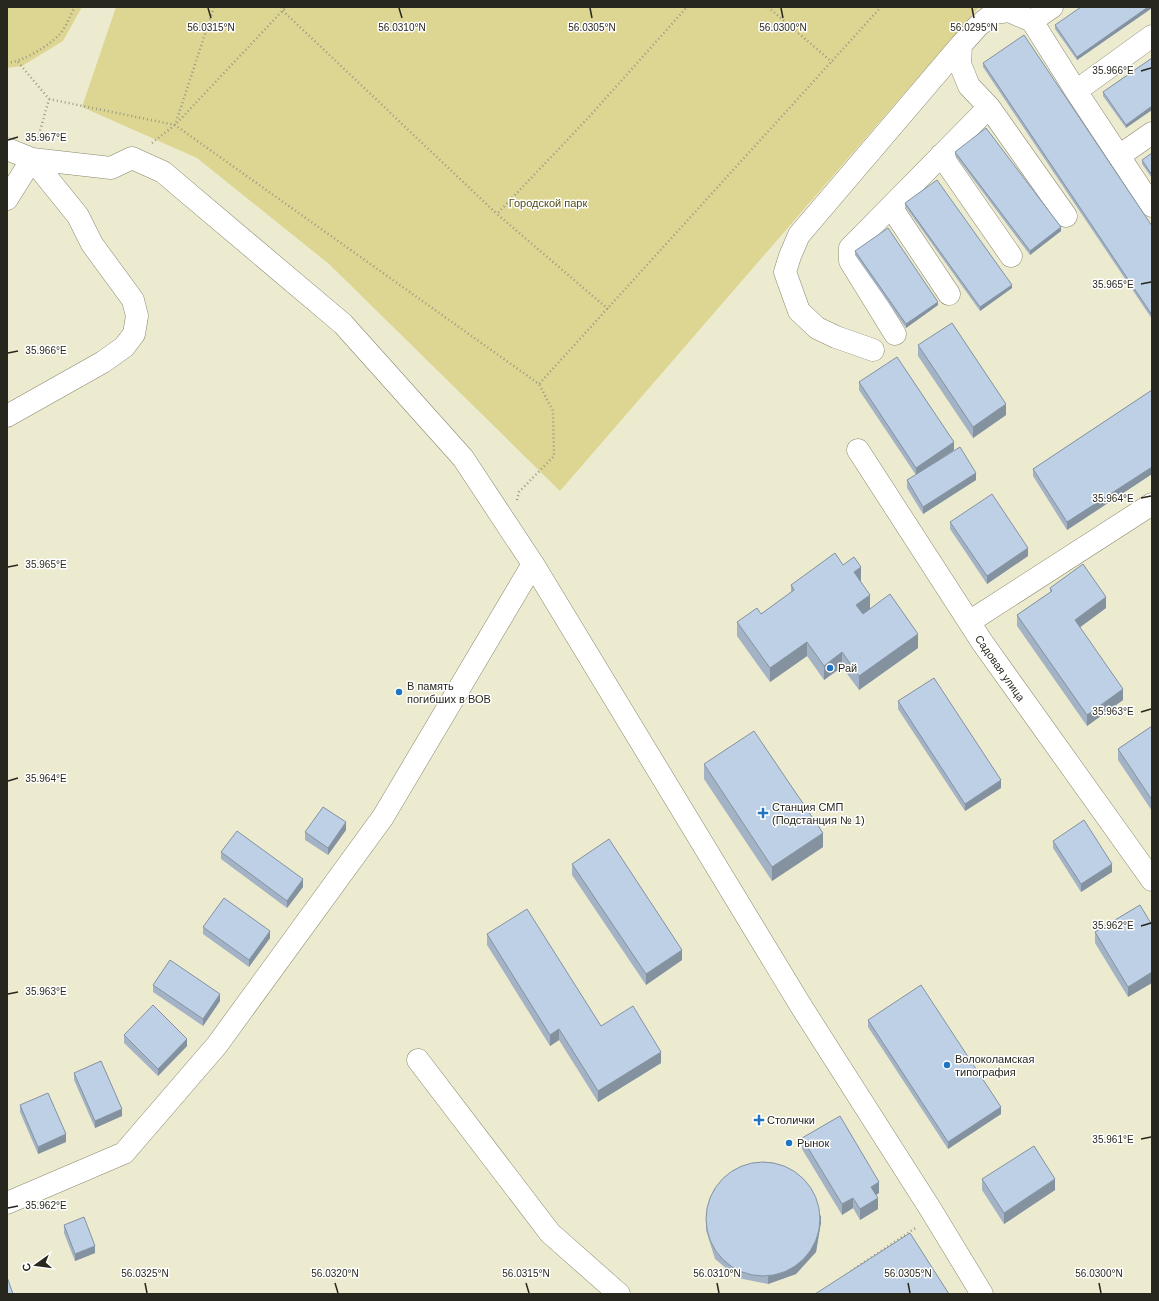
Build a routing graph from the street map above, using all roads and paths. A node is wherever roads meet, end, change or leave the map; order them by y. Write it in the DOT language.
graph roads {
  1 [pos="75,7"];
  2 [pos="214,7"];
  3 [pos="281,7"];
  4 [pos="286,7"];
  5 [pos="687,7"];
  6 [pos="768,7"];
  7 [pos="881,7"];
  8 [pos="1052,7"];
  9 [pos="283,11"];
  10 [pos="1032,21"];
  11 [pos="1152,36"];
  12 [pos="962,46"];
  13 [pos="18,62"];
  14 [pos="832,62"];
  15 [pos="7,63"];
  16 [pos="1076,91"];
  17 [pos="49,99"];
  18 [pos="989,108"];
  19 [pos="175,124"];
  20 [pos="1152,133"];
  21 [pos="7,150"];
  22 [pos="941,155"];
  23 [pos="1119,156"];
  24 [pos="132,158"];
  25 [pos="32,159"];
  26 [pos="7,199"];
  27 [pos="1152,206"];
  28 [pos="891,207"];
  29 [pos="497,214"];
  30 [pos="1066,216"];
  31 [pos="1011,256"];
  32 [pos="949,294"];
  33 [pos="608,309"];
  34 [pos="895,334"];
  35 [pos="872,350"];
  36 [pos="539,384"];
  37 [pos="7,416"];
  38 [pos="858,450"];
  39 [pos="1152,504"];
  40 [pos="509,527"];
  41 [pos="533,564"];
  42 [pos="969,622"];
  43 [pos="1152,880"];
  44 [pos="418,1060"];
  45 [pos="7,1203"];
  46 [pos="931,1210"];
  47 [pos="849,1273"];
  48 [pos="619,1294"];
  49 [pos="982,1294"];
  1 -- 13 [label="path"];
  2 -- 19 [label="path"];
  3 -- 9 [label="path"];
  4 -- 9 [label="path"];
  5 -- 29 [label="path"];
  6 -- 14 [label="path"];
  7 -- 14 [label="path"];
  8 -- 10 [label="street"];
  9 -- 19 [label="path"];
  9 -- 29 [label="path"];
  10 -- 12 [label="street"];
  10 -- 16 [label="street"];
  11 -- 16 [label="street"];
  12 -- 18 [label="street"];
  12 -- 35 [label="street"];
  13 -- 15 [label="path"];
  13 -- 17 [label="path"];
  14 -- 33 [label="path"];
  16 -- 23 [label="street"];
  17 -- 19 [label="path"];
  17 -- 25 [label="path"];
  18 -- 22 [label="street"];
  18 -- 30 [label="street"];
  19 -- 24 [label="path"];
  19 -- 36 [label="path"];
  20 -- 23 [label="street"];
  21 -- 25 [label="street"];
  22 -- 28 [label="street"];
  22 -- 31 [label="street"];
  23 -- 27 [label="street"];
  24 -- 25 [label="street"];
  24 -- 40 [label="street"];
  25 -- 26 [label="street"];
  25 -- 37 [label="street"];
  28 -- 32 [label="street"];
  28 -- 34 [label="street"];
  29 -- 33 [label="path"];
  33 -- 36 [label="path"];
  36 -- 40 [label="path"];
  38 -- 42 [label="street, Садовая улица"];
  39 -- 42 [label="street"];
  40 -- 41 [label="street"];
  41 -- 45 [label="street"];
  41 -- 46 [label="street"];
  42 -- 43 [label="street, Садовая улица"];
  44 -- 48 [label="street"];
  46 -- 47 [label="path"];
  46 -- 49 [label="street"];
}
